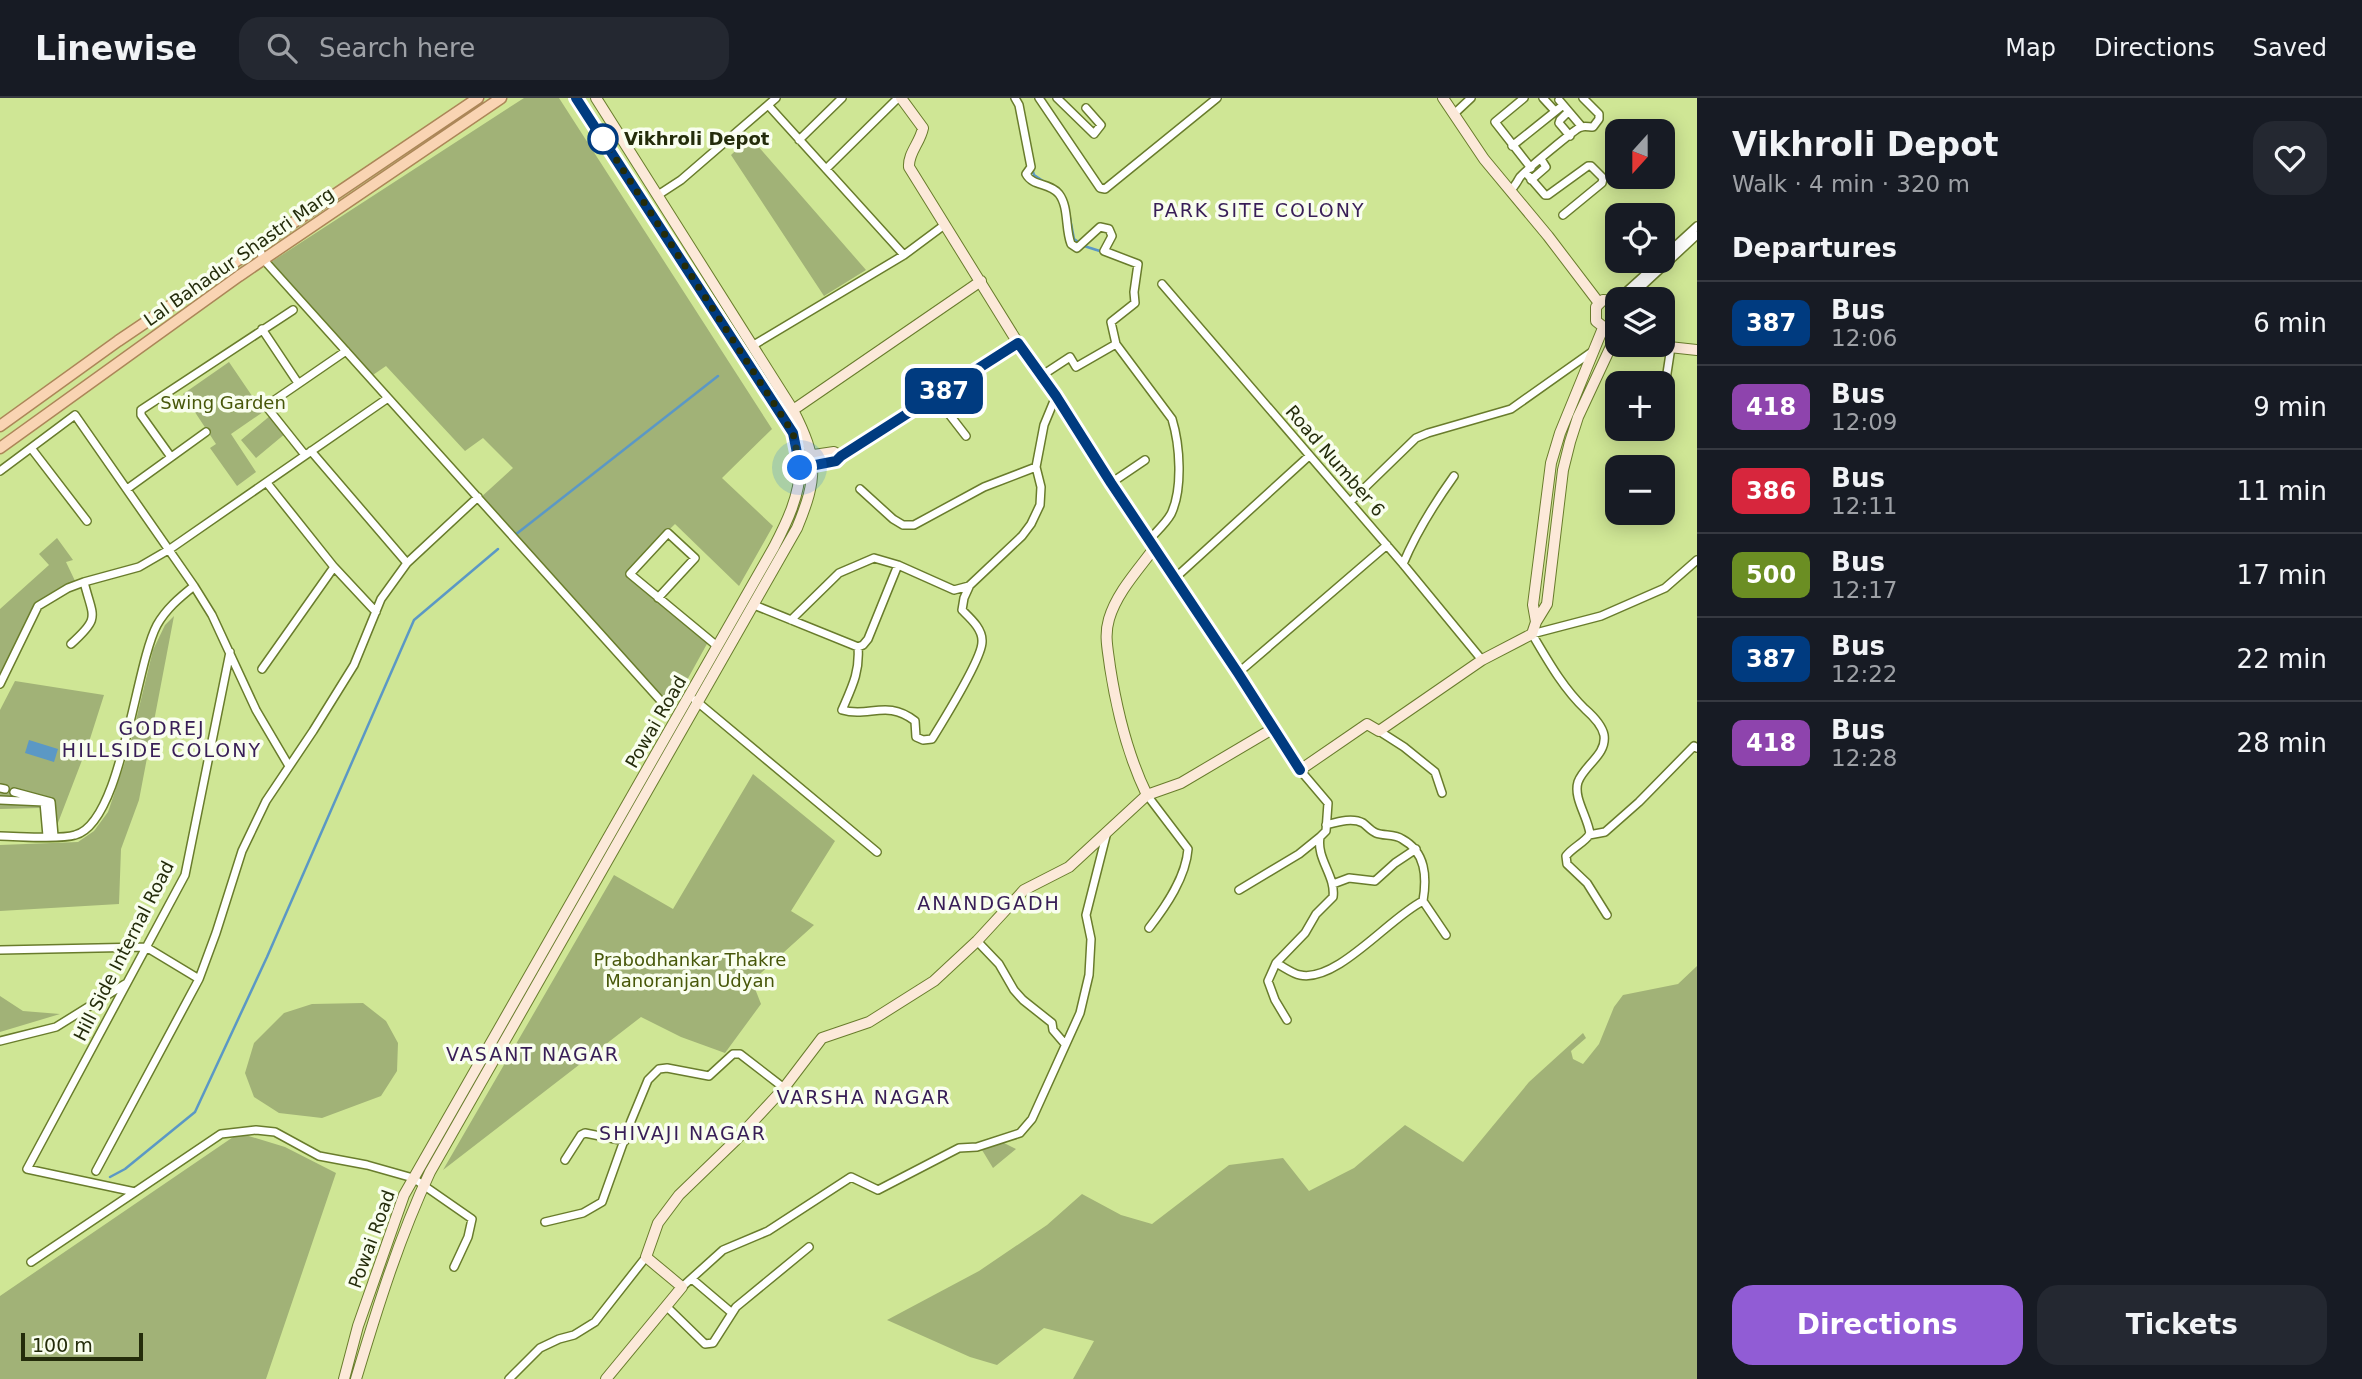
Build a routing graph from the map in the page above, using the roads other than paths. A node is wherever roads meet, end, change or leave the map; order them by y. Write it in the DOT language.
graph roads {
  1 [pos="478,98"];
  2 [pos="501,98"];
  3 [pos="576,98"];
  4 [pos="596,98"];
  5 [pos="776,98"];
  6 [pos="842,98"];
  7 [pos="900,98"];
  8 [pos="1015,98"];
  9 [pos="1039,98"];
  10 [pos="1057,98"];
  11 [pos="1217,98"];
  12 [pos="1443,98"];
  13 [pos="1471,98"];
  14 [pos="1524,98"];
  15 [pos="1543,98"];
  16 [pos="1583,98"];
  17 [pos="768,105"];
  18 [pos="1563,106"];
  19 [pos="1086,108"];
  20 [pos="1555,111"];
  21 [pos="1455,113"];
  22 [pos="1582,127"];
  23 [pos="1570,135"];
  24 [pos="799,140"];
  25 [pos="1512,146"];
  26 [pos="1541,159"];
  27 [pos="826,169"];
  28 [pos="1525,173"];
  29 [pos="1531,180"];
  30 [pos="1507,186"];
  31 [pos="658,195"];
  32 [pos="1563,215"];
  33 [pos="943,226"];
  34 [pos="1697,226"];
  35 [pos="1697,235"];
  36 [pos="259,247"];
  37 [pos="1675,247"];
  38 [pos="904,254"];
  39 [pos="263,259"];
  40 [pos="1647,273"];
  41 [pos="981,281"];
  42 [pos="1162,284"];
  43 [pos="1631,287"];
  44 [pos="1641,287"];
  45 [pos="1605,300"];
  46 [pos="1599,303"];
  47 [pos="293,310"];
  48 [pos="1603,328"];
  49 [pos="262,330"];
  50 [pos="1018,343"];
  51 [pos="1116,344"];
  52 [pos="752,346"];
  53 [pos="1675,347"];
  54 [pos="1697,350"];
  55 [pos="346,351"];
  56 [pos="1593,351"];
  57 [pos="1606,357"];
  58 [pos="1584,372"];
  59 [pos="1041,376"];
  60 [pos="1596,376"];
  61 [pos="298,383"];
  62 [pos="936,396"];
  63 [pos="1056,396"];
  64 [pos="388,398"];
  65 [pos="793,410"];
  66 [pos="0,426"];
  67 [pos="206,432"];
  68 [pos="965,436"];
  69 [pos="807,438"];
  70 [pos="1558,438"];
  71 [pos="1570,442"];
  72 [pos="0,448"];
  73 [pos="31,448"];
  74 [pos="308,453"];
  75 [pos="836,454"];
  76 [pos="1309,456"];
  77 [pos="171,457"];
  78 [pos="1145,460"];
  79 [pos="812,461"];
  80 [pos="799,462"];
  81 [pos="1036,467"];
  82 [pos="0,471"];
  83 [pos="1454,476"];
  84 [pos="267,483"];
  85 [pos="1111,483"];
  86 [pos="127,489"];
  87 [pos="860,489"];
  88 [pos="478,497"];
  89 [pos="1350,502"];
  90 [pos="1544,520"];
  91 [pos="87,521"];
  92 [pos="1557,522"];
  93 [pos="1152,544"];
  94 [pos="1387,545"];
  95 [pos="170,549"];
  96 [pos="1697,560"];
  97 [pos="407,563"];
  98 [pos="1403,564"];
  99 [pos="898,565"];
  100 [pos="334,567"];
  101 [pos="1537,571"];
  102 [pos="1551,573"];
  103 [pos="1174,579"];
  104 [pos="84,582"];
  105 [pos="194,586"];
  106 [pos="969,586"];
  107 [pos="658,598"];
  108 [pos="754,605"];
  109 [pos="376,612"];
  110 [pos="791,620"];
  111 [pos="1536,622"];
  112 [pos="1532,634"];
  113 [pos="71,644"];
  114 [pos="717,646"];
  115 [pos="858,647"];
  116 [pos="230,652"];
  117 [pos="1482,660"];
  118 [pos="262,669"];
  119 [pos="1238,673"];
  120 [pos="0,684"];
  121 [pos="689,695"];
  122 [pos="660,700"];
  123 [pos="698,703"];
  124 [pos="1274,728"];
  125 [pos="1379,731"];
  126 [pos="1697,748"];
  127 [pos="289,766"];
  128 [pos="1300,770"];
  129 [pos="14,792"];
  130 [pos="1442,793"];
  131 [pos="1147,795"];
  132 [pos="0,800"];
  133 [pos="1326,825"];
  134 [pos="1108,832"];
  135 [pos="1589,835"];
  136 [pos="0,836"];
  137 [pos="50,836"];
  138 [pos="1320,837"];
  139 [pos="1416,849"];
  140 [pos="877,852"];
  141 [pos="1333,884"];
  142 [pos="1239,890"];
  143 [pos="1423,901"];
  144 [pos="1607,915"];
  145 [pos="1149,928"];
  146 [pos="1446,935"];
  147 [pos="977,941"];
  148 [pos="146,947"];
  149 [pos="0,950"];
  150 [pos="1276,963"];
  151 [pos="199,979"];
  152 [pos="127,983"];
  153 [pos="1286,1020"];
  154 [pos="0,1041"];
  155 [pos="1065,1044"];
  156 [pos="473,1085"];
  157 [pos="784,1088"];
  158 [pos="625,1141"];
  159 [pos="565,1160"];
  160 [pos="96,1171"];
  161 [pos="413,1178"];
  162 [pos="424,1185"];
  163 [pos="135,1192"];
  164 [pos="545,1222"];
  165 [pos="809,1247"];
  166 [pos="646,1257"];
  167 [pos="31,1262"];
  168 [pos="454,1268"];
  169 [pos="692,1279"];
  170 [pos="682,1287"];
  171 [pos="666,1306"];
  172 [pos="732,1313"];
  173 [pos="344,1379"];
  174 [pos="356,1379"];
  175 [pos="509,1379"];
  176 [pos="606,1379"];
  1 -- 36 [label="main road, Lal Bahadur Shastri Marg"];
  2 -- 39 [label="main road, Lal Bahadur Shastri Marg"];
  3 -- 80 [label="street, Powai Road"];
  4 -- 31 [label="street, Powai Road"];
  5 -- 17 [label="street"];
  6 -- 24 [label="street"];
  7 -- 27 [label="street"];
  7 -- 33 [label="street"];
  8 -- 51 [label="street"];
  9 -- 11 [label="street"];
  10 -- 19 [label="street"];
  12 -- 21 [label="street"];
  13 -- 21 [label="street"];
  14 -- 25 [label="street"];
  15 -- 20 [label="street"];
  16 -- 22 [label="street"];
  17 -- 24 [label="street"];
  17 -- 31 [label="street"];
  18 -- 20 [label="street"];
  18 -- 22 [label="street"];
  18 -- 23 [label="street"];
  20 -- 25 [label="street"];
  21 -- 30 [label="street"];
  22 -- 23 [label="street"];
  23 -- 26 [label="street"];
  24 -- 27 [label="street"];
  25 -- 28 [label="street"];
  26 -- 28 [label="street"];
  26 -- 29 [label="street"];
  27 -- 38 [label="street"];
  28 -- 29 [label="street"];
  28 -- 30 [label="street"];
  29 -- 32 [label="street"];
  30 -- 46 [label="street"];
  31 -- 52 [label="street, Powai Road"];
  33 -- 38 [label="street"];
  33 -- 41 [label="street"];
  34 -- 37 [label="street"];
  35 -- 44 [label="street"];
  36 -- 39 [label="street"];
  36 -- 66 [label="main road, Lal Bahadur Shastri Marg"];
  38 -- 52 [label="street"];
  39 -- 55 [label="street"];
  39 -- 72 [label="main road, Lal Bahadur Shastri Marg"];
  40 -- 43 [label="street"];
  41 -- 50 [label="street"];
  41 -- 65 [label="street"];
  42 -- 76 [label="street, Road Number 6"];
  45 -- 46 [label="street"];
  46 -- 48 [label="street"];
  47 -- 49 [label="street"];
  48 -- 56 [label="street"];
  49 -- 61 [label="street"];
  49 -- 77 [label="street"];
  50 -- 59 [label="street"];
  50 -- 62 [label="street"];
  51 -- 59 [label="street"];
  51 -- 93 [label="street"];
  52 -- 65 [label="street, Powai Road"];
  53 -- 54 [label="street"];
  55 -- 61 [label="street"];
  55 -- 64 [label="street"];
  56 -- 58 [label="street"];
  56 -- 89 [label="street"];
  57 -- 60 [label="street"];
  58 -- 60 [label="street"];
  58 -- 70 [label="street"];
  59 -- 63 [label="street"];
  60 -- 71 [label="street"];
  61 -- 74 [label="street"];
  62 -- 68 [label="street"];
  62 -- 75 [label="street"];
  63 -- 81 [label="street"];
  63 -- 85 [label="street"];
  64 -- 74 [label="street"];
  64 -- 88 [label="street"];
  65 -- 69 [label="street, Powai Road"];
  67 -- 77 [label="street"];
  69 -- 75 [label="street"];
  69 -- 79 [label="street, Powai Road"];
  70 -- 71 [label="street"];
  70 -- 90 [label="street"];
  71 -- 92 [label="street"];
  73 -- 82 [label="street"];
  73 -- 86 [label="street"];
  73 -- 91 [label="street"];
  74 -- 84 [label="street"];
  74 -- 97 [label="street"];
  75 -- 79 [label="street"];
  76 -- 89 [label="street, Road Number 6"];
  76 -- 103 [label="street"];
  77 -- 86 [label="street"];
  78 -- 85 [label="street"];
  79 -- 80 [label="street"];
  79 -- 108 [label="street, Powai Road"];
  80 -- 114 [label="street, Powai Road"];
  81 -- 87 [label="street"];
  81 -- 106 [label="street"];
  83 -- 98 [label="street"];
  84 -- 95 [label="street"];
  84 -- 100 [label="street"];
  85 -- 93 [label="street"];
  86 -- 95 [label="street"];
  88 -- 97 [label="street"];
  88 -- 122 [label="street"];
  89 -- 94 [label="street, Road Number 6"];
  90 -- 92 [label="street"];
  90 -- 101 [label="street"];
  92 -- 102 [label="street"];
  93 -- 103 [label="street"];
  93 -- 131 [label="street"];
  94 -- 98 [label="street, Road Number 6"];
  94 -- 119 [label="street"];
  95 -- 104 [label="street"];
  95 -- 105 [label="street"];
  96 -- 112 [label="street"];
  97 -- 109 [label="street"];
  98 -- 117 [label="street, Road Number 6"];
  99 -- 106 [label="street"];
  99 -- 110 [label="street"];
  99 -- 115 [label="street"];
  100 -- 109 [label="street"];
  100 -- 118 [label="street"];
  101 -- 102 [label="street"];
  101 -- 111 [label="street"];
  102 -- 111 [label="street"];
  103 -- 119 [label="street"];
  104 -- 113 [label="street"];
  104 -- 120 [label="street"];
  105 -- 116 [label="street"];
  105 -- 137 [label="street"];
  106 -- 115 [label="street"];
  107 -- 107 [label="street"];
  107 -- 114 [label="street"];
  108 -- 110 [label="street"];
  108 -- 123 [label="street, Powai Road"];
  109 -- 127 [label="street"];
  110 -- 115 [label="street"];
  111 -- 112 [label="street"];
  112 -- 117 [label="street"];
  112 -- 135 [label="street"];
  114 -- 121 [label="street, Powai Road"];
  116 -- 127 [label="street"];
  116 -- 148 [label="street, Hill Side Internal Road"];
  117 -- 125 [label="street"];
  119 -- 124 [label="street"];
  121 -- 123 [label="street"];
  121 -- 156 [label="street, Powai Road"];
  123 -- 140 [label="street"];
  123 -- 156 [label="street, Powai Road"];
  124 -- 128 [label="street"];
  124 -- 131 [label="street"];
  125 -- 128 [label="street"];
  125 -- 130 [label="street"];
  126 -- 135 [label="street"];
  127 -- 151 [label="street"];
  128 -- 133 [label="street"];
  129 -- 137 [label="street"];
  131 -- 134 [label="street"];
  131 -- 145 [label="street"];
  132 -- 137 [label="street"];
  133 -- 138 [label="street"];
  133 -- 139 [label="street"];
  134 -- 147 [label="street"];
  134 -- 155 [label="street"];
  135 -- 144 [label="street"];
  136 -- 137 [label="street"];
  138 -- 141 [label="street"];
  138 -- 142 [label="street"];
  139 -- 141 [label="street"];
  139 -- 143 [label="street"];
  141 -- 150 [label="street"];
  143 -- 146 [label="street"];
  143 -- 150 [label="street"];
  147 -- 155 [label="street"];
  147 -- 157 [label="street"];
  148 -- 149 [label="street"];
  148 -- 151 [label="street"];
  148 -- 152 [label="street, Hill Side Internal Road"];
  150 -- 153 [label="street"];
  151 -- 160 [label="street"];
  152 -- 154 [label="street"];
  152 -- 163 [label="street, Hill Side Internal Road"];
  155 -- 169 [label="street"];
  156 -- 161 [label="street, Powai Road"];
  156 -- 162 [label="street, Powai Road"];
  157 -- 158 [label="street"];
  157 -- 166 [label="street"];
  158 -- 159 [label="street"];
  158 -- 164 [label="street"];
  161 -- 162 [label="street"];
  161 -- 163 [label="street"];
  161 -- 173 [label="street, Powai Road"];
  162 -- 168 [label="street"];
  162 -- 174 [label="street, Powai Road"];
  163 -- 167 [label="street"];
  165 -- 172 [label="street"];
  166 -- 170 [label="street"];
  166 -- 175 [label="street"];
  169 -- 170 [label="street"];
  169 -- 172 [label="street"];
  170 -- 171 [label="street"];
  171 -- 172 [label="street"];
  171 -- 176 [label="street"];
}
